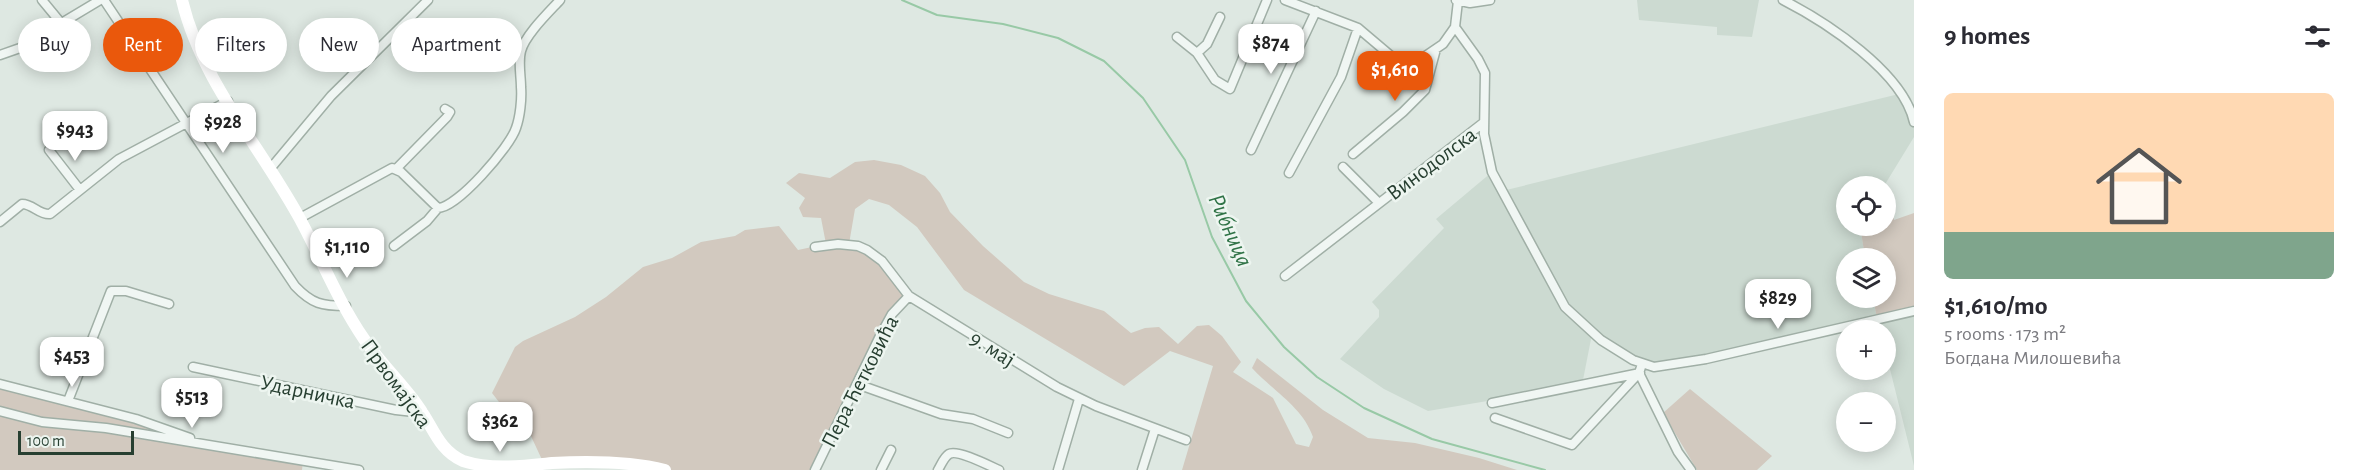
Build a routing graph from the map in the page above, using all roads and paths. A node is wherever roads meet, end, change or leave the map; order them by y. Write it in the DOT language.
graph roads {
  1 [pos="42,0"];
  2 [pos="102,0"];
  3 [pos="182,0"];
  4 [pos="428,0"];
  5 [pos="560,0"];
  6 [pos="1267,0"];
  7 [pos="1285,0"];
  8 [pos="1490,0"];
  9 [pos="1783,0"];
  10 [pos="1457,1"];
  11 [pos="1801,4"];
  12 [pos="1316,11"];
  13 [pos="1220,17"];
  14 [pos="57,18"];
  15 [pos="70,18"];
  16 [pos="1455,27"];
  17 [pos="1358,28"];
  18 [pos="1177,38"];
  19 [pos="1436,48"];
  20 [pos="18,49"];
  21 [pos="1197,52"];
  22 [pos="0,55"];
  23 [pos="228,101"];
  24 [pos="445,109"];
  25 [pos="1914,117"];
  26 [pos="186,122"];
  27 [pos="1484,123"];
  28 [pos="49,150"];
  29 [pos="1251,150"];
  30 [pos="1353,154"];
  31 [pos="1343,167"];
  32 [pos="270,169"];
  33 [pos="396,169"];
  34 [pos="1289,173"];
  35 [pos="80,190"];
  36 [pos="1379,203"];
  37 [pos="438,208"];
  38 [pos="300,218"];
  39 [pos="0,222"];
  40 [pos="394,246"];
  41 [pos="815,248"];
  42 [pos="1285,276"];
  43 [pos="909,296"];
  44 [pos="169,304"];
  45 [pos="346,306"];
  46 [pos="1914,311"];
  47 [pos="193,367"];
  48 [pos="1640,368"];
  49 [pos="0,384"];
  50 [pos="857,384"];
  51 [pos="1078,399"];
  52 [pos="68,401"];
  53 [pos="1492,403"];
  54 [pos="0,411"];
  55 [pos="423,413"];
  56 [pos="1495,418"];
  57 [pos="1155,429"];
  58 [pos="1008,433"];
  59 [pos="1186,440"];
  60 [pos="214,446"];
  61 [pos="891,450"];
  62 [pos="470,467"];
  63 [pos="554,467"];
  64 [pos="359,470"];
  65 [pos="665,470"];
  66 [pos="814,470"];
  67 [pos="881,470"];
  68 [pos="938,470"];
  69 [pos="999,470"];
  70 [pos="1058,470"];
  71 [pos="1142,470"];
  72 [pos="1690,470"];
  1 -- 14 [label="street"];
  2 -- 15 [label="street"];
  2 -- 26 [label="street"];
  3 -- 23 [label="main road, Првомајска"];
  4 -- 32 [label="street"];
  5 -- 37 [label="street"];
  6 -- 21 [label="street"];
  7 -- 12 [label="street"];
  8 -- 10 [label="street"];
  9 -- 11 [label="street"];
  10 -- 16 [label="street"];
  11 -- 25 [label="street"];
  12 -- 17 [label="street"];
  12 -- 29 [label="street"];
  13 -- 21 [label="street"];
  16 -- 19 [label="street"];
  16 -- 27 [label="street"];
  17 -- 19 [label="street"];
  17 -- 34 [label="street"];
  18 -- 21 [label="street"];
  19 -- 30 [label="street"];
  20 -- 22 [label="street"];
  23 -- 26 [label="street"];
  23 -- 32 [label="main road, Првомајска"];
  24 -- 33 [label="street"];
  26 -- 35 [label="street"];
  26 -- 45 [label="street"];
  27 -- 36 [label="street, Винодолска"];
  27 -- 48 [label="street"];
  28 -- 35 [label="street"];
  31 -- 36 [label="street, Винодолска"];
  32 -- 38 [label="main road, Првомајска"];
  33 -- 37 [label="street"];
  33 -- 38 [label="street"];
  35 -- 39 [label="street"];
  36 -- 42 [label="street, Винодолска"];
  37 -- 40 [label="street"];
  38 -- 45 [label="main road, Првомајска"];
  41 -- 43 [label="street, 9. мај"];
  43 -- 50 [label="street, Пера Ћетковића"];
  43 -- 51 [label="street, 9. мај"];
  44 -- 52 [label="street"];
  45 -- 55 [label="main road, Првомајска"];
  46 -- 48 [label="street"];
  47 -- 55 [label="street, Ударничка"];
  48 -- 53 [label="street"];
  48 -- 56 [label="street"];
  48 -- 72 [label="street"];
  49 -- 52 [label="street"];
  50 -- 58 [label="street"];
  50 -- 66 [label="street, Пера Ћетковића"];
  51 -- 57 [label="street, 9. мај"];
  51 -- 70 [label="street"];
  52 -- 60 [label="street"];
  54 -- 60 [label="street"];
  55 -- 62 [label="main road, Првомајска"];
  57 -- 59 [label="street, 9. мај"];
  57 -- 71 [label="street"];
  60 -- 64 [label="street"];
  61 -- 67 [label="street"];
  62 -- 63 [label="main road, Првомајска"];
  63 -- 65 [label="main road, Првомајска"];
  68 -- 69 [label="street"];
}
